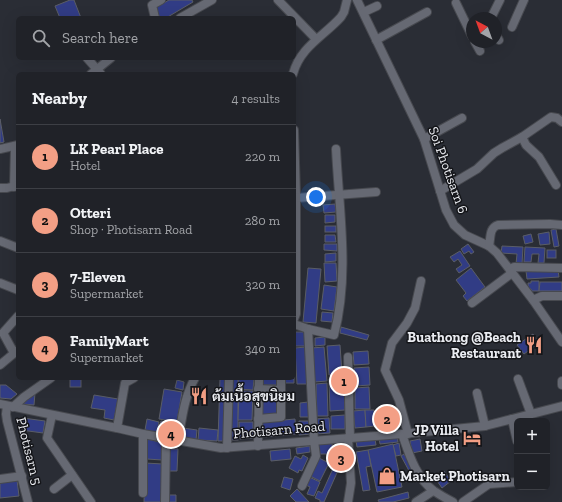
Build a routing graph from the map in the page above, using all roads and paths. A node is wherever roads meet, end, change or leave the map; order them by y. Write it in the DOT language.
graph roads {
  1 [pos="161,0"];
  2 [pos="212,0"];
  3 [pos="278,0"];
  4 [pos="347,0"];
  5 [pos="358,0"];
  6 [pos="500,0"];
  7 [pos="524,0"];
  8 [pos="456,1"];
  9 [pos="202,2"];
  10 [pos="377,6"];
  11 [pos="364,12"];
  12 [pos="427,12"];
  13 [pos="494,12"];
  14 [pos="155,16"];
  15 [pos="186,16"];
  16 [pos="294,16"];
  17 [pos="296,18"];
  18 [pos="466,23"];
  19 [pos="512,27"];
  20 [pos="316,39"];
  21 [pos="376,40"];
  22 [pos="478,48"];
  23 [pos="480,51"];
  24 [pos="88,60"];
  25 [pos="109,60"];
  26 [pos="96,72"];
  27 [pos="294,72"];
  28 [pos="462,118"];
  29 [pos="562,122"];
  30 [pos="522,136"];
  31 [pos="424,139"];
  32 [pos="16,146"];
  33 [pos="0,149"];
  34 [pos="336,149"];
  35 [pos="556,185"];
  36 [pos="16,186"];
  37 [pos="0,188"];
  38 [pos="440,191"];
  39 [pos="376,192"];
  40 [pos="338,195"];
  41 [pos="296,198"];
  42 [pos="562,225"];
  43 [pos="0,241"];
  44 [pos="489,246"];
  45 [pos="16,247"];
  46 [pos="562,268"];
  47 [pos="511,272"];
  48 [pos="421,281"];
  49 [pos="0,283"];
  50 [pos="16,289"];
  51 [pos="562,296"];
  52 [pos="533,300"];
  53 [pos="472,303"];
  54 [pos="16,318"];
  55 [pos="296,325"];
  56 [pos="308,329"];
  57 [pos="562,342"];
  58 [pos="16,351"];
  59 [pos="348,357"];
  60 [pos="0,365"];
  61 [pos="518,379"];
  62 [pos="48,380"];
  63 [pos="131,380"];
  64 [pos="193,380"];
  65 [pos="228,380"];
  66 [pos="258,380"];
  67 [pos="281,380"];
  68 [pos="562,381"];
  69 [pos="562,385"];
  70 [pos="258,389"];
  71 [pos="281,390"];
  72 [pos="477,393"];
  73 [pos="562,406"];
  74 [pos="7,408"];
  75 [pos="531,414"];
  76 [pos="52,415"];
  77 [pos="258,419"];
  78 [pos="512,419"];
  79 [pos="0,422"];
  80 [pos="485,426"];
  81 [pos="514,427"];
  82 [pos="117,428"];
  83 [pos="143,434"];
  84 [pos="405,434"];
  85 [pos="349,438"];
  86 [pos="166,439"];
  87 [pos="178,441"];
  88 [pos="314,441"];
  89 [pos="258,446"];
  90 [pos="227,448"];
  91 [pos="72,475"];
  92 [pos="22,476"];
  93 [pos="0,479"];
  94 [pos="514,482"];
  95 [pos="302,486"];
  96 [pos="54,489"];
  97 [pos="433,491"];
  98 [pos="143,494"];
  99 [pos="28,502"];
  100 [pos="91,502"];
  101 [pos="165,502"];
  102 [pos="348,502"];
  103 [pos="416,502"];
  104 [pos="453,502"];
  105 [pos="463,502"];
  1 -- 14 [label="street"];
  2 -- 9 [label="street"];
  3 -- 16 [label="street"];
  4 -- 20 [label="street"];
  5 -- 11 [label="street, Soi Photisarn 6"];
  6 -- 13 [label="street"];
  7 -- 19 [label="street"];
  8 -- 18 [label="street"];
  9 -- 15 [label="street"];
  10 -- 11 [label="street"];
  11 -- 21 [label="street, Soi Photisarn 6"];
  12 -- 21 [label="street"];
  17 -- 20 [label="street"];
  20 -- 27 [label="street"];
  21 -- 31 [label="street, Soi Photisarn 6"];
  22 -- 23 [label="street"];
  24 -- 26 [label="street"];
  25 -- 26 [label="street"];
  28 -- 31 [label="street"];
  29 -- 30 [label="street"];
  30 -- 35 [label="street"];
  30 -- 38 [label="street"];
  31 -- 38 [label="street, Soi Photisarn 6"];
  32 -- 33 [label="street"];
  32 -- 36 [label="street"];
  34 -- 40 [label="street"];
  36 -- 37 [label="street"];
  38 -- 44 [label="street, Soi Photisarn 6"];
  39 -- 40 [label="street"];
  40 -- 41 [label="street"];
  40 -- 56 [label="street"];
  42 -- 44 [label="street"];
  43 -- 45 [label="street"];
  44 -- 47 [label="street, Soi Photisarn 6"];
  46 -- 47 [label="street"];
  47 -- 52 [label="street, Soi Photisarn 6"];
  47 -- 53 [label="street"];
  48 -- 84 [label="street"];
  49 -- 50 [label="street"];
  51 -- 52 [label="street"];
  52 -- 57 [label="street, Soi Photisarn 6"];
  54 -- 58 [label="street"];
  55 -- 56 [label="street"];
  56 -- 88 [label="street"];
  58 -- 60 [label="street"];
  59 -- 85 [label="street"];
  61 -- 75 [label="street"];
  62 -- 74 [label="street"];
  63 -- 82 [label="street"];
  64 -- 87 [label="street"];
  65 -- 90 [label="street"];
  66 -- 70 [label="street"];
  67 -- 71 [label="street"];
  68 -- 69 [label="street"];
  70 -- 71 [label="street"];
  70 -- 77 [label="street"];
  71 -- 77 [label="street"];
  72 -- 80 [label="street"];
  73 -- 75 [label="street, Photisarn Road"];
  74 -- 76 [label="street, Photisarn Road"];
  74 -- 79 [label="street"];
  74 -- 92 [label="street, Photisarn 5"];
  75 -- 78 [label="street, Photisarn Road"];
  76 -- 82 [label="street, Photisarn Road"];
  76 -- 91 [label="street"];
  77 -- 89 [label="street"];
  78 -- 80 [label="street, Photisarn Road"];
  78 -- 81 [label="street"];
  80 -- 84 [label="street, Photisarn Road"];
  82 -- 83 [label="street, Photisarn Road"];
  83 -- 86 [label="street, Photisarn Road"];
  83 -- 98 [label="street"];
  84 -- 85 [label="street, Photisarn Road"];
  84 -- 97 [label="street"];
  85 -- 88 [label="street, Photisarn Road"];
  85 -- 102 [label="street"];
  86 -- 87 [label="street, Photisarn Road"];
  86 -- 101 [label="street"];
  87 -- 90 [label="street, Photisarn Road"];
  88 -- 89 [label="street, Photisarn Road"];
  88 -- 95 [label="street"];
  89 -- 90 [label="street, Photisarn Road"];
  91 -- 96 [label="street"];
  91 -- 100 [label="street"];
  92 -- 93 [label="street"];
  92 -- 99 [label="street, Photisarn 5"];
  94 -- 105 [label="street"];
  97 -- 103 [label="street"];
  97 -- 104 [label="street"];
}
